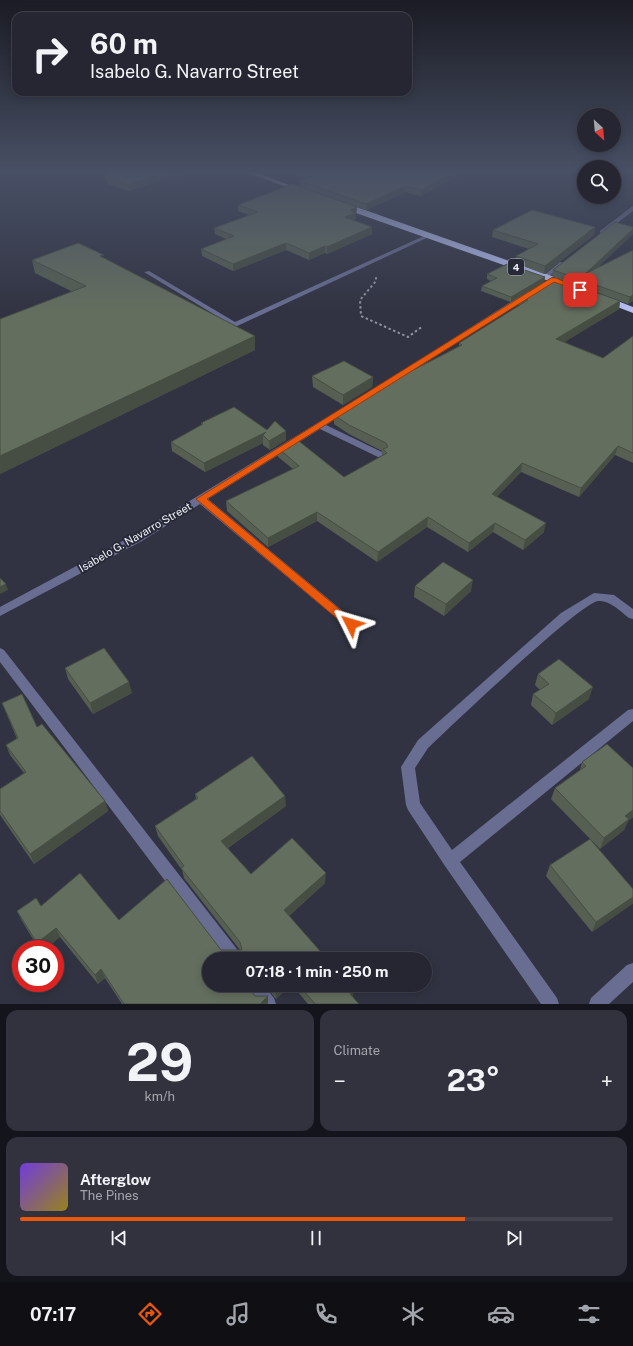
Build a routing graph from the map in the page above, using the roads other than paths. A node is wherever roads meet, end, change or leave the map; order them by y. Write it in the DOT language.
graph roads {
  1 [pos="380,219"];
  2 [pos="619,219"];
  3 [pos="428,236"];
  4 [pos="595,237"];
  5 [pos="570,257"];
  6 [pos="147,272"];
  7 [pos="549,278"];
  8 [pos="575,288"];
  9 [pos="597,296"];
  10 [pos="633,310"];
  11 [pos="319,425"];
  12 [pos="381,455"];
  13 [pos="201,499"];
  14 [pos="0,612"];
  15 [pos="633,615"];
  16 [pos="351,624"];
  17 [pos="0,654"];
  18 [pos="633,714"];
  19 [pos="450,861"];
  20 [pos="229,952"];
  21 [pos="633,971"];
  22 [pos="259,992"];
  23 [pos="268,1004"];
  24 [pos="551,1004"];
  25 [pos="597,1004"];
  1 -- 3 [label="highway, 4"];
  2 -- 4 [label="street"];
  3 -- 6 [label="street"];
  3 -- 7 [label="highway, 4"];
  5 -- 7 [label="street, Isabelo G. Navarro Street"];
  7 -- 8 [label="highway, 4"];
  7 -- 11 [label="street, Isabelo G. Navarro Street"];
  9 -- 10 [label="highway"];
  11 -- 12 [label="street"];
  11 -- 13 [label="street, Isabelo G. Navarro Street"];
  13 -- 14 [label="street, Isabelo G. Navarro Street"];
  13 -- 16 [label="street"];
  15 -- 19 [label="street"];
  17 -- 20 [label="street"];
  18 -- 19 [label="street"];
  19 -- 24 [label="street"];
  21 -- 25 [label="street"];
  22 -- 23 [label="street"];
}
